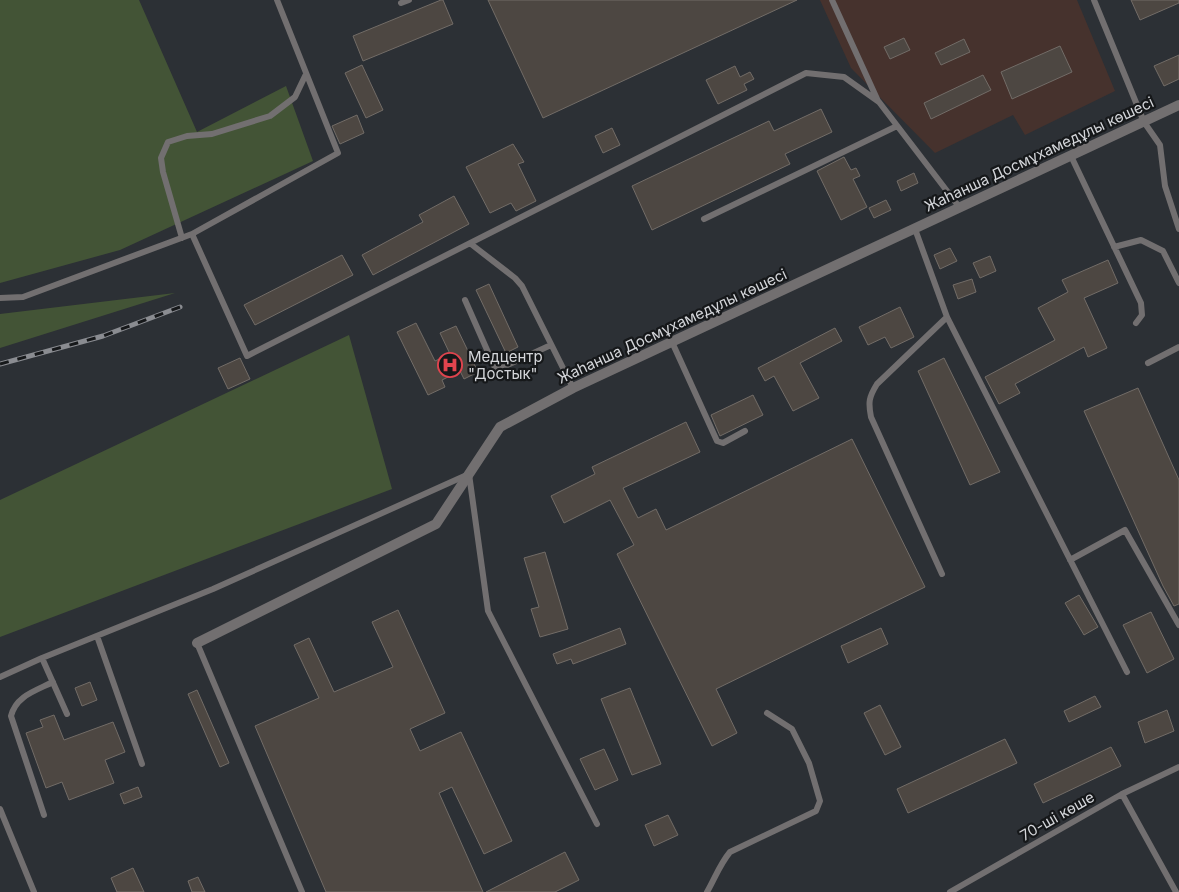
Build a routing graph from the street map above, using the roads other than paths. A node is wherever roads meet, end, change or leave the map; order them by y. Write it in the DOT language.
graph roads {
  1 [pos="277,0"];
  2 [pos="409,0"];
  3 [pos="832,0"];
  4 [pos="1094,0"];
  5 [pos="402,3"];
  6 [pos="306,74"];
  7 [pos="879,102"];
  8 [pos="1179,105"];
  9 [pos="1144,122"];
  10 [pos="897,126"];
  11 [pos="1071,156"];
  12 [pos="960,208"];
  13 [pos="704,219"];
  14 [pos="915,229"];
  15 [pos="1179,229"];
  16 [pos="192,234"];
  17 [pos="182,238"];
  18 [pos="470,244"];
  19 [pos="1114,247"];
  20 [pos="1179,283"];
  21 [pos="0,298"];
  22 [pos="465,300"];
  23 [pos="947,317"];
  24 [pos="1136,323"];
  25 [pos="672,342"];
  26 [pos="552,345"];
  27 [pos="1179,347"];
  28 [pos="1148,363"];
  29 [pos="572,388"];
  30 [pos="745,431"];
  31 [pos="468,474"];
  32 [pos="1070,560"];
  33 [pos="942,574"];
  34 [pos="1179,625"];
  35 [pos="97,636"];
  36 [pos="197,643"];
  37 [pos="42,658"];
  38 [pos="1127,672"];
  39 [pos="0,678"];
  40 [pos="53,682"];
  41 [pos="767,713"];
  42 [pos="67,714"];
  43 [pos="142,764"];
  44 [pos="1179,767"];
  45 [pos="1122,794"];
  46 [pos="0,808"];
  47 [pos="44,815"];
  48 [pos="597,824"];
  49 [pos="34,892"];
  50 [pos="302,892"];
  51 [pos="707,892"];
  52 [pos="950,892"];
  53 [pos="1176,892"];
  1 -- 6 [label="lane"];
  2 -- 5 [label="lane"];
  3 -- 7 [label="lane"];
  4 -- 9 [label="lane"];
  6 -- 16 [label="lane"];
  6 -- 17 [label="lane"];
  7 -- 10 [label="lane"];
  7 -- 18 [label="lane"];
  8 -- 9 [label="street, Жаһанша Досмұхамедұлы көшесі"];
  9 -- 11 [label="street, Жаһанша Досмұхамедұлы көшесі"];
  9 -- 15 [label="lane"];
  10 -- 12 [label="lane"];
  10 -- 13 [label="lane"];
  11 -- 12 [label="street, Жаһанша Досмұхамедұлы көшесі"];
  11 -- 19 [label="lane"];
  12 -- 14 [label="street, Жаһанша Досмұхамедұлы көшесі"];
  14 -- 23 [label="lane"];
  14 -- 25 [label="street, Жаһанша Досмұхамедұлы көшесі"];
  16 -- 17 [label="lane"];
  16 -- 18 [label="lane"];
  17 -- 21 [label="lane"];
  18 -- 26 [label="lane"];
  19 -- 20 [label="lane"];
  19 -- 24 [label="lane"];
  22 -- 26 [label="lane"];
  23 -- 32 [label="lane"];
  23 -- 33 [label="lane"];
  25 -- 29 [label="street, Жаһанша Досмұхамедұлы көшесі"];
  25 -- 30 [label="lane"];
  26 -- 29 [label="lane"];
  27 -- 28 [label="lane"];
  29 -- 31 [label="street, Жаһанша Досмұхамедұлы көшесі"];
  31 -- 35 [label="lane"];
  31 -- 36 [label="street, Жаһанша Досмұхамедұлы көшесі"];
  31 -- 48 [label="lane"];
  32 -- 34 [label="lane"];
  32 -- 38 [label="lane"];
  35 -- 37 [label="lane"];
  35 -- 43 [label="lane"];
  36 -- 50 [label="lane"];
  37 -- 39 [label="lane"];
  37 -- 40 [label="lane"];
  40 -- 42 [label="lane"];
  40 -- 47 [label="lane"];
  41 -- 51 [label="lane"];
  44 -- 45 [label="lane, 70-ші көше"];
  45 -- 52 [label="lane, 70-ші көше"];
  45 -- 53 [label="lane"];
  46 -- 49 [label="lane"];
}
